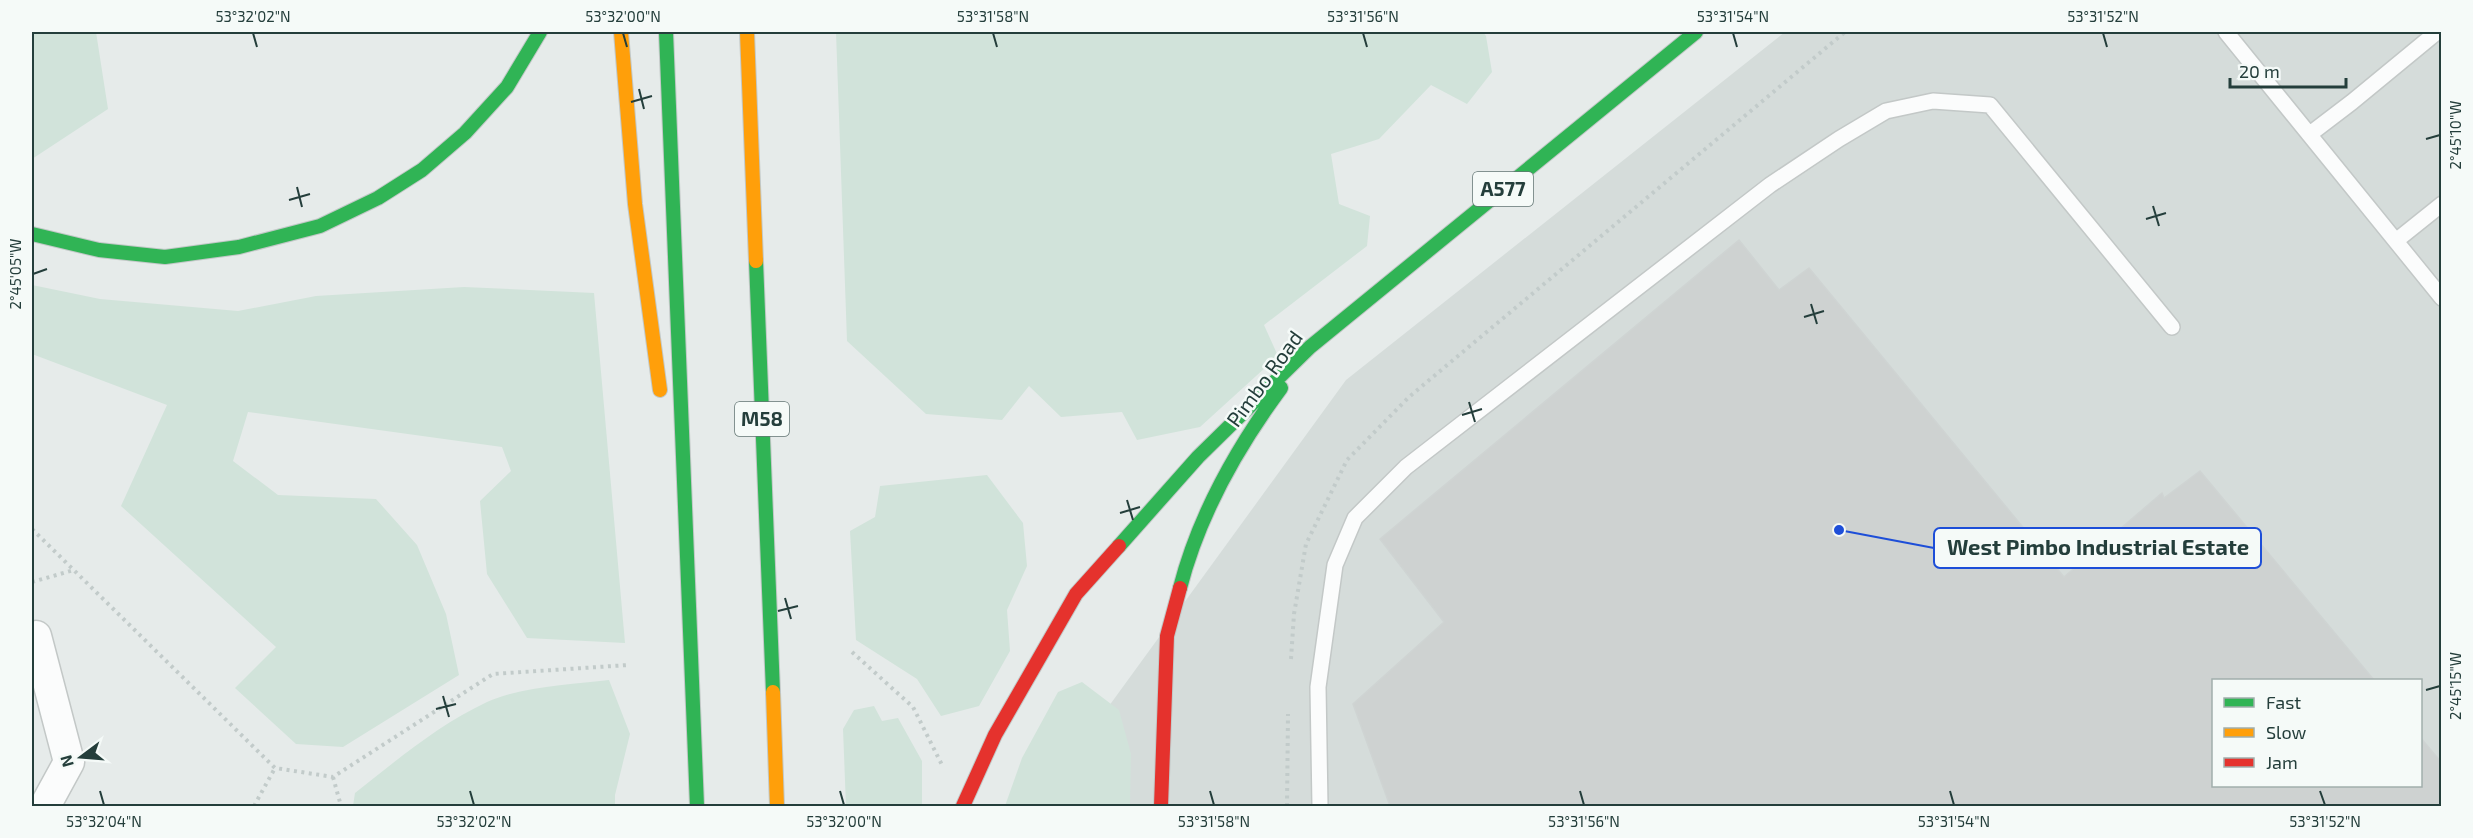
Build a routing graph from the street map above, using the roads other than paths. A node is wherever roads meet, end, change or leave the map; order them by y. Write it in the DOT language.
graph roads {
  1 [pos="540,32"];
  2 [pos="621,32"];
  3 [pos="666,32"];
  4 [pos="747,32"];
  5 [pos="1696,32"];
  6 [pos="2226,32"];
  7 [pos="2436,32"];
  8 [pos="2310,134"];
  9 [pos="2442,204"];
  10 [pos="32,234"];
  11 [pos="2397,240"];
  12 [pos="2442,298"];
  13 [pos="2172,327"];
  14 [pos="1310,347"];
  15 [pos="662,400"];
  16 [pos="669,458"];
  17 [pos="687,585"];
  18 [pos="36,636"];
  19 [pos="45,807"];
  20 [pos="697,807"];
  21 [pos="777,807"];
  22 [pos="963,807"];
  23 [pos="1161,807"];
  24 [pos="1320,807"];
  1 -- 10 [label="main road"];
  2 -- 15 [label="main road"];
  3 -- 17 [label="main road"];
  4 -- 21 [label="main road, M58"];
  5 -- 14 [label="main road, Pimbo Road / A577"];
  6 -- 8 [label="lane"];
  7 -- 8 [label="lane"];
  8 -- 11 [label="lane"];
  9 -- 11 [label="lane"];
  11 -- 12 [label="lane"];
  13 -- 24 [label="lane"];
  14 -- 22 [label="main road"];
  14 -- 23 [label="main road, Pimbo Road"];
  16 -- 17 [label="main road"];
  17 -- 20 [label="main road"];
  18 -- 19 [label="street"];
}
